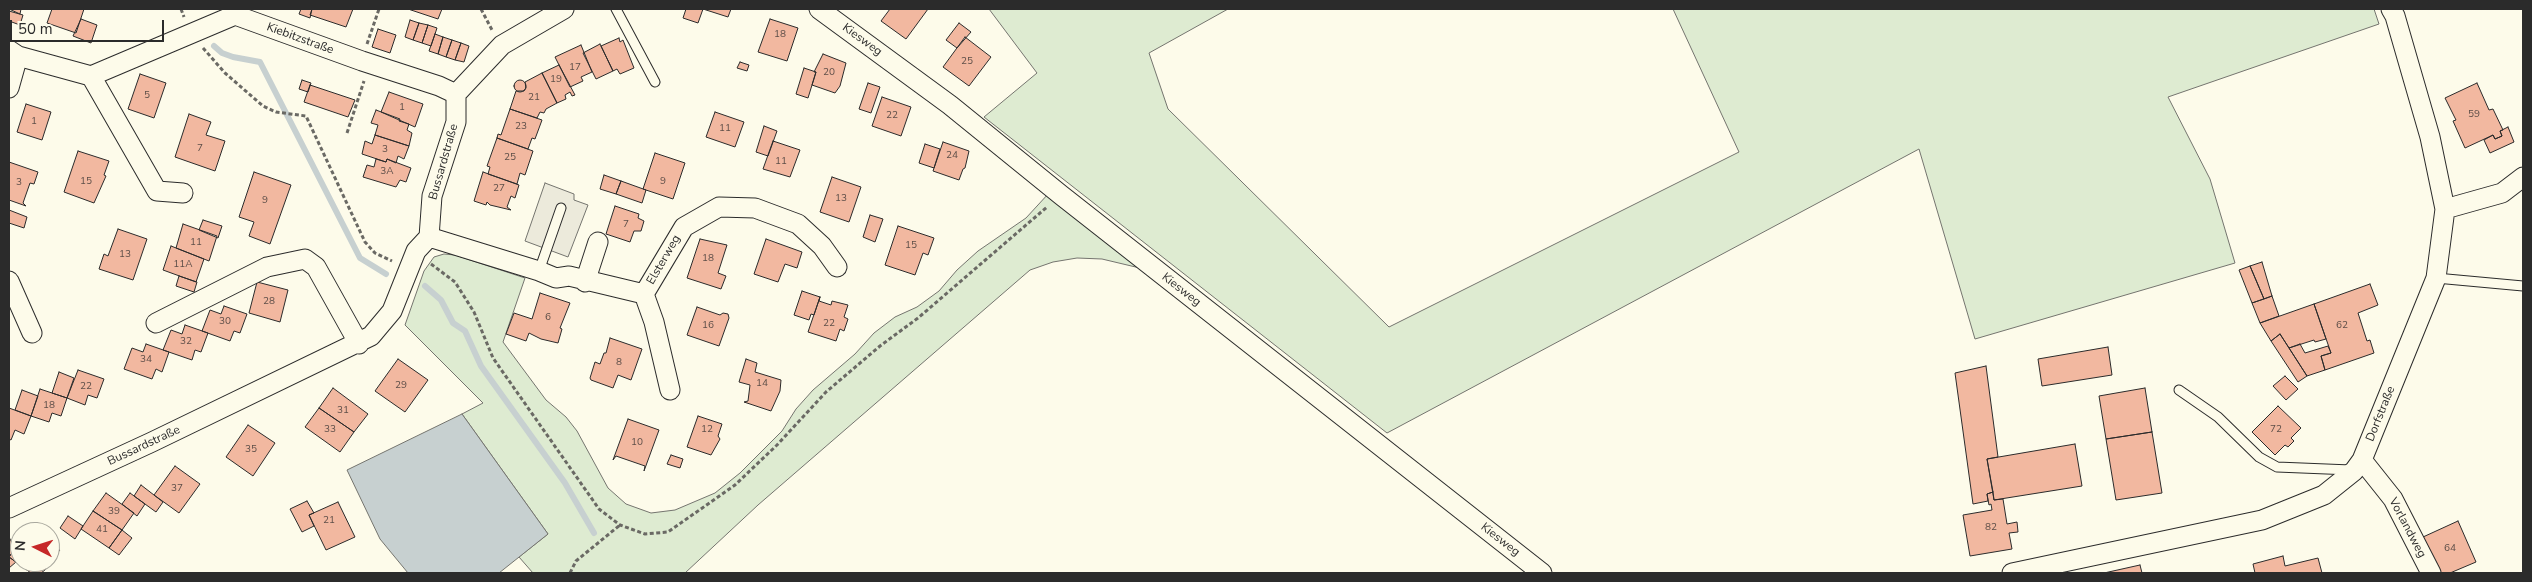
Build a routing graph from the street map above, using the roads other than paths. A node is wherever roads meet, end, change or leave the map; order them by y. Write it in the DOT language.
graph roads {
  1 [pos="564,9"];
  2 [pos="616,9"];
  3 [pos="819,9"];
  4 [pos="2391,9"];
  5 [pos="13,53"];
  6 [pos="91,76"];
  7 [pos="655,82"];
  8 [pos="9,88"];
  9 [pos="456,94"];
  10 [pos="2523,177"];
  11 [pos="183,193"];
  12 [pos="560,208"];
  13 [pos="2445,209"];
  14 [pos="429,237"];
  15 [pos="598,242"];
  16 [pos="837,267"];
  17 [pos="539,271"];
  18 [pos="2436,278"];
  19 [pos="9,281"];
  20 [pos="585,282"];
  21 [pos="2523,286"];
  22 [pos="644,294"];
  23 [pos="156,323"];
  24 [pos="32,333"];
  25 [pos="359,344"];
  26 [pos="670,390"];
  27 [pos="2179,390"];
  28 [pos="2358,465"];
  29 [pos="9,508"];
  30 [pos="2036,571"];
  31 [pos="1542,573"];
  32 [pos="2012,573"];
  33 [pos="2431,573"];
  1 -- 9 [label="street"];
  2 -- 7 [label="lane"];
  3 -- 31 [label="street, Kiesweg"];
  4 -- 13 [label="street, Dorfstraße"];
  5 -- 6 [label="street"];
  5 -- 8 [label="street"];
  6 -- 9 [label="street, Kiebitzstraße"];
  6 -- 11 [label="street"];
  9 -- 14 [label="street, Bussardstraße"];
  10 -- 13 [label="street"];
  12 -- 17 [label="lane"];
  13 -- 18 [label="street, Dorfstraße"];
  14 -- 17 [label="street, Elsterweg"];
  14 -- 25 [label="street, Bussardstraße"];
  15 -- 20 [label="street"];
  16 -- 22 [label="street, Elsterweg"];
  17 -- 20 [label="street, Elsterweg"];
  18 -- 21 [label="lane"];
  18 -- 28 [label="street, Dorfstraße"];
  19 -- 24 [label="street"];
  20 -- 22 [label="street, Elsterweg"];
  22 -- 26 [label="street, Elsterweg"];
  23 -- 25 [label="street"];
  25 -- 29 [label="street, Bussardstraße"];
  27 -- 28 [label="lane"];
  28 -- 30 [label="street, Dorfstraße"];
  28 -- 33 [label="street, Vorlandweg"];
  30 -- 32 [label="street, Dorfstraße"];
}
